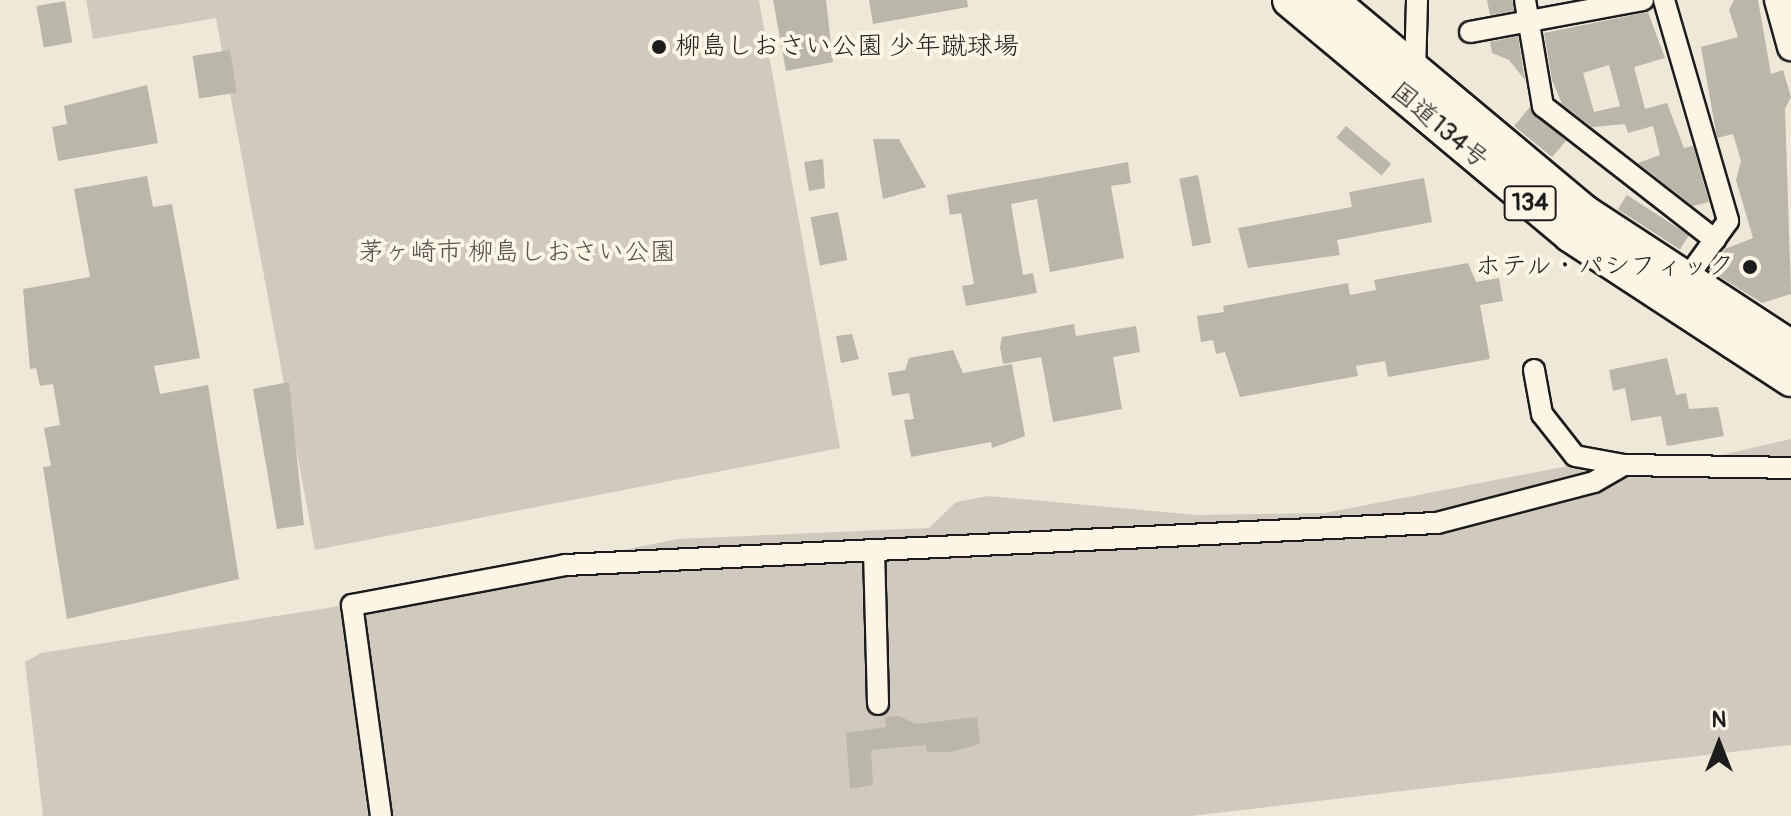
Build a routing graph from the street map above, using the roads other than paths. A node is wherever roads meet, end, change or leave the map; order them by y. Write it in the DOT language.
graph roads {
  1 [pos="1290,0"];
  2 [pos="1330,0"];
  3 [pos="1417,0"];
  4 [pos="1525,0"];
  5 [pos="1643,0"];
  6 [pos="1664,0"];
  7 [pos="1778,0"];
  8 [pos="1529,22"];
  9 [pos="1470,32"];
  10 [pos="1791,47"];
  11 [pos="1415,72"];
  12 [pos="1715,240"];
  13 [pos="1684,282"];
  14 [pos="1791,348"];
  15 [pos="1534,370"];
  16 [pos="1791,379"];
  17 [pos="1624,465"];
  18 [pos="1791,468"];
  19 [pos="874,550"];
  20 [pos="878,704"];
  21 [pos="381,816"];
  1 -- 16 [label="highway, 国道134号 / 134"];
  2 -- 11 [label="highway, 国道134号 / 134"];
  3 -- 11 [label="street"];
  4 -- 8 [label="street"];
  5 -- 8 [label="street"];
  6 -- 12 [label="street"];
  7 -- 10 [label="street"];
  8 -- 9 [label="street"];
  8 -- 12 [label="street"];
  11 -- 13 [label="highway, 国道134号 / 134"];
  12 -- 13 [label="street"];
  13 -- 14 [label="highway, 国道134号 / 134"];
  15 -- 17 [label="street"];
  17 -- 18 [label="street"];
  17 -- 19 [label="street"];
  19 -- 20 [label="street"];
  19 -- 21 [label="street"];
}
